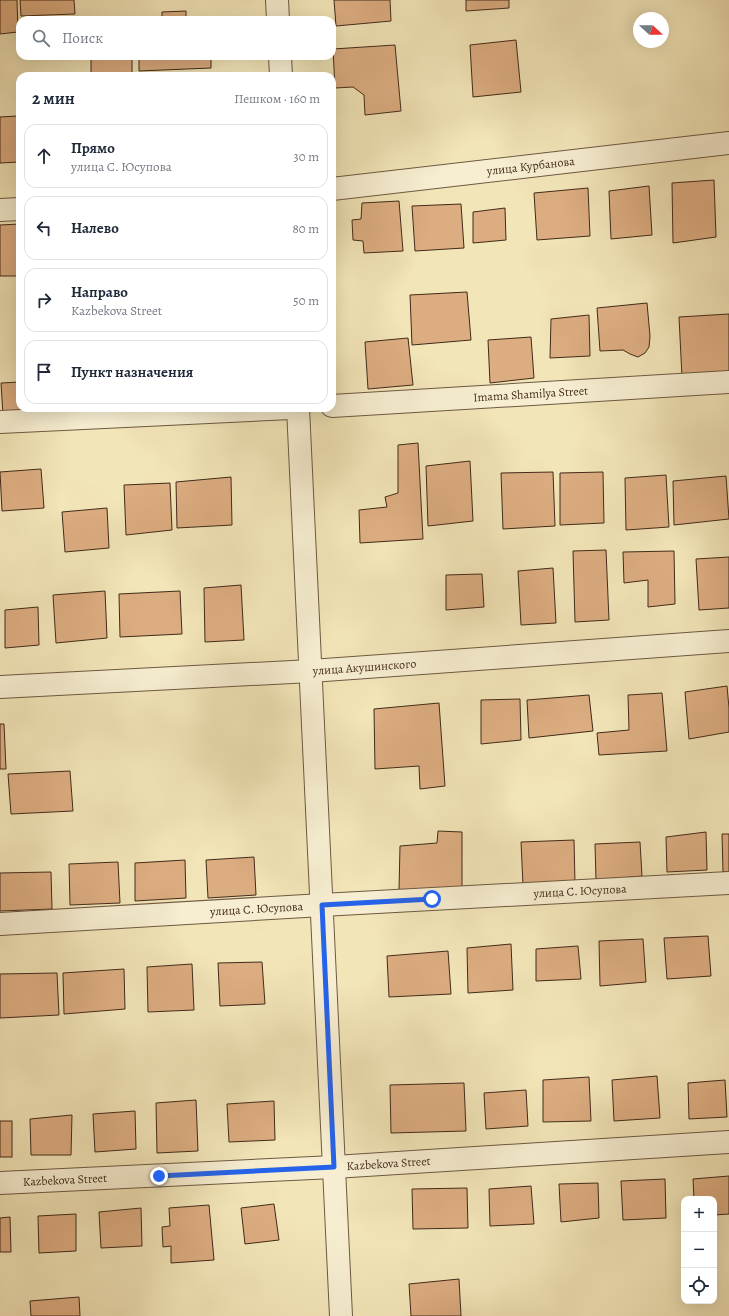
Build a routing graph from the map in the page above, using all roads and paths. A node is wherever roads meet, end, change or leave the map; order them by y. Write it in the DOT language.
graph roads {
  1 [pos="277,0"];
  2 [pos="278,16"];
  3 [pos="280,60"];
  4 [pos="281,72"];
  5 [pos="729,144"];
  6 [pos="336,189"];
  7 [pos="16,209"];
  8 [pos="0,210"];
  9 [pos="729,382"];
  10 [pos="336,406"];
  11 [pos="207,412"];
  12 [pos="298,412"];
  13 [pos="0,422"];
  14 [pos="729,641"];
  15 [pos="311,671"];
  16 [pos="0,687"];
  17 [pos="729,883"];
  18 [pos="322,905"];
  19 [pos="0,924"];
  20 [pos="729,1142"];
  21 [pos="334,1167"];
  22 [pos="0,1183"];
  23 [pos="341,1316"];
  1 -- 2 [label="street"];
  3 -- 4 [label="street"];
  5 -- 6 [label="street, улица Курбанова"];
  7 -- 8 [label="street"];
  9 -- 10 [label="street, Imama Shamilya Street"];
  11 -- 13 [label="street"];
  12 -- 15 [label="street"];
  14 -- 15 [label="street, улица Акушинского"];
  15 -- 16 [label="street, улица Акушинского"];
  15 -- 18 [label="street"];
  17 -- 18 [label="street, улица С. Юсупова"];
  18 -- 19 [label="street, улица С. Юсупова"];
  18 -- 21 [label="street"];
  20 -- 21 [label="street, Kazbekova Street"];
  21 -- 22 [label="street, Kazbekova Street"];
  21 -- 23 [label="street"];
}
